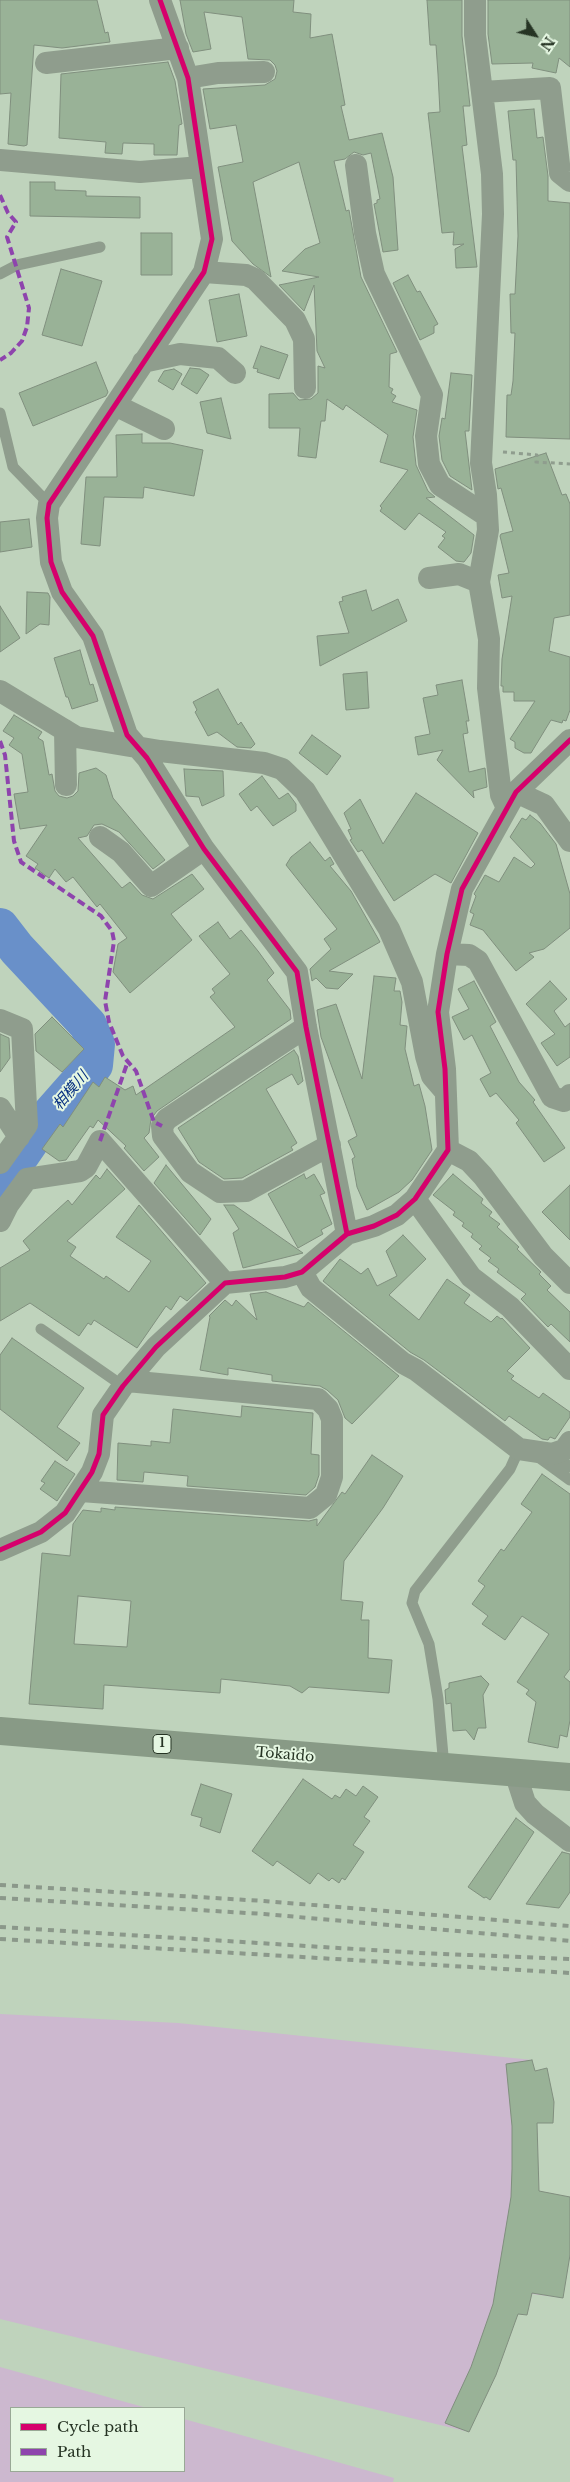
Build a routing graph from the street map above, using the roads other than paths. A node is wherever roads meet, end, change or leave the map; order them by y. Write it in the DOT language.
graph roads {
  1 [pos="160,0"];
  2 [pos="475,0"];
  3 [pos="178,48"];
  4 [pos="46,63"];
  5 [pos="264,72"];
  6 [pos="188,78"];
  7 [pos="482,92"];
  8 [pos="0,160"];
  9 [pos="356,165"];
  10 [pos="201,167"];
  11 [pos="570,181"];
  12 [pos="100,247"];
  13 [pos="204,272"];
  14 [pos="0,274"];
  15 [pos="143,362"];
  16 [pos="234,373"];
  17 [pos="305,388"];
  18 [pos="114,405"];
  19 [pos="0,413"];
  20 [pos="164,429"];
  21 [pos="49,504"];
  22 [pos="487,516"];
  23 [pos="429,578"];
  24 [pos="479,582"];
  25 [pos="0,691"];
  26 [pos="65,730"];
  27 [pos="570,740"];
  28 [pos="138,747"];
  29 [pos="66,786"];
  30 [pos="511,800"];
  31 [pos="100,837"];
  32 [pos="570,841"];
  33 [pos="204,849"];
  34 [pos="447,954"];
  35 [pos="0,1020"];
  36 [pos="306,1027"];
  37 [pos="444,1091"];
  38 [pos="570,1095"];
  39 [pos="0,1108"];
  40 [pos="19,1136"];
  41 [pos="330,1145"];
  42 [pos="448,1150"];
  43 [pos="0,1163"];
  44 [pos="415,1199"];
  45 [pos="0,1221"];
  46 [pos="347,1234"];
  47 [pos="302,1272"];
  48 [pos="225,1282"];
  49 [pos="570,1284"];
  50 [pos="41,1329"];
  51 [pos="570,1369"];
  52 [pos="125,1384"];
  53 [pos="543,1449"];
  54 [pos="570,1467"];
  55 [pos="570,1480"];
  56 [pos="81,1492"];
  57 [pos="0,1550"];
  58 [pos="0,1731"];
  59 [pos="444,1767"];
  60 [pos="515,1772"];
  61 [pos="570,1777"];
  62 [pos="570,1841"];
  1 -- 3 [label="street"];
  2 -- 7 [label="street"];
  3 -- 4 [label="street"];
  3 -- 6 [label="street"];
  5 -- 6 [label="street"];
  6 -- 10 [label="street"];
  7 -- 11 [label="street"];
  7 -- 22 [label="street"];
  8 -- 10 [label="street"];
  9 -- 22 [label="street"];
  10 -- 13 [label="street"];
  12 -- 14 [label="lane"];
  13 -- 15 [label="street"];
  13 -- 17 [label="street"];
  15 -- 16 [label="street"];
  15 -- 18 [label="street"];
  18 -- 20 [label="street"];
  18 -- 21 [label="street"];
  19 -- 21 [label="lane"];
  21 -- 28 [label="street"];
  22 -- 24 [label="street"];
  23 -- 24 [label="street"];
  24 -- 30 [label="street"];
  25 -- 26 [label="street"];
  26 -- 28 [label="street"];
  26 -- 29 [label="street"];
  27 -- 30 [label="street"];
  28 -- 33 [label="street"];
  28 -- 37 [label="street"];
  30 -- 32 [label="street"];
  30 -- 34 [label="street"];
  31 -- 33 [label="street"];
  33 -- 36 [label="street"];
  34 -- 37 [label="street"];
  34 -- 38 [label="street"];
  35 -- 40 [label="street"];
  36 -- 41 [label="street"];
  36 -- 41 [label="street"];
  37 -- 42 [label="street"];
  39 -- 40 [label="street"];
  40 -- 43 [label="street"];
  41 -- 46 [label="street"];
  42 -- 44 [label="street"];
  42 -- 49 [label="street"];
  44 -- 46 [label="street"];
  44 -- 51 [label="street"];
  45 -- 48 [label="street"];
  46 -- 47 [label="street"];
  47 -- 48 [label="street"];
  47 -- 53 [label="street"];
  48 -- 52 [label="street"];
  50 -- 52 [label="lane"];
  52 -- 56 [label="street"];
  52 -- 56 [label="street"];
  53 -- 54 [label="lane"];
  53 -- 55 [label="lane"];
  53 -- 59 [label="lane"];
  56 -- 57 [label="street"];
  58 -- 59 [label="highway, Tokaido / 1"];
  59 -- 60 [label="highway, Tokaido / 1"];
  60 -- 61 [label="highway, Tokaido / 1"];
  60 -- 62 [label="street"];
}
